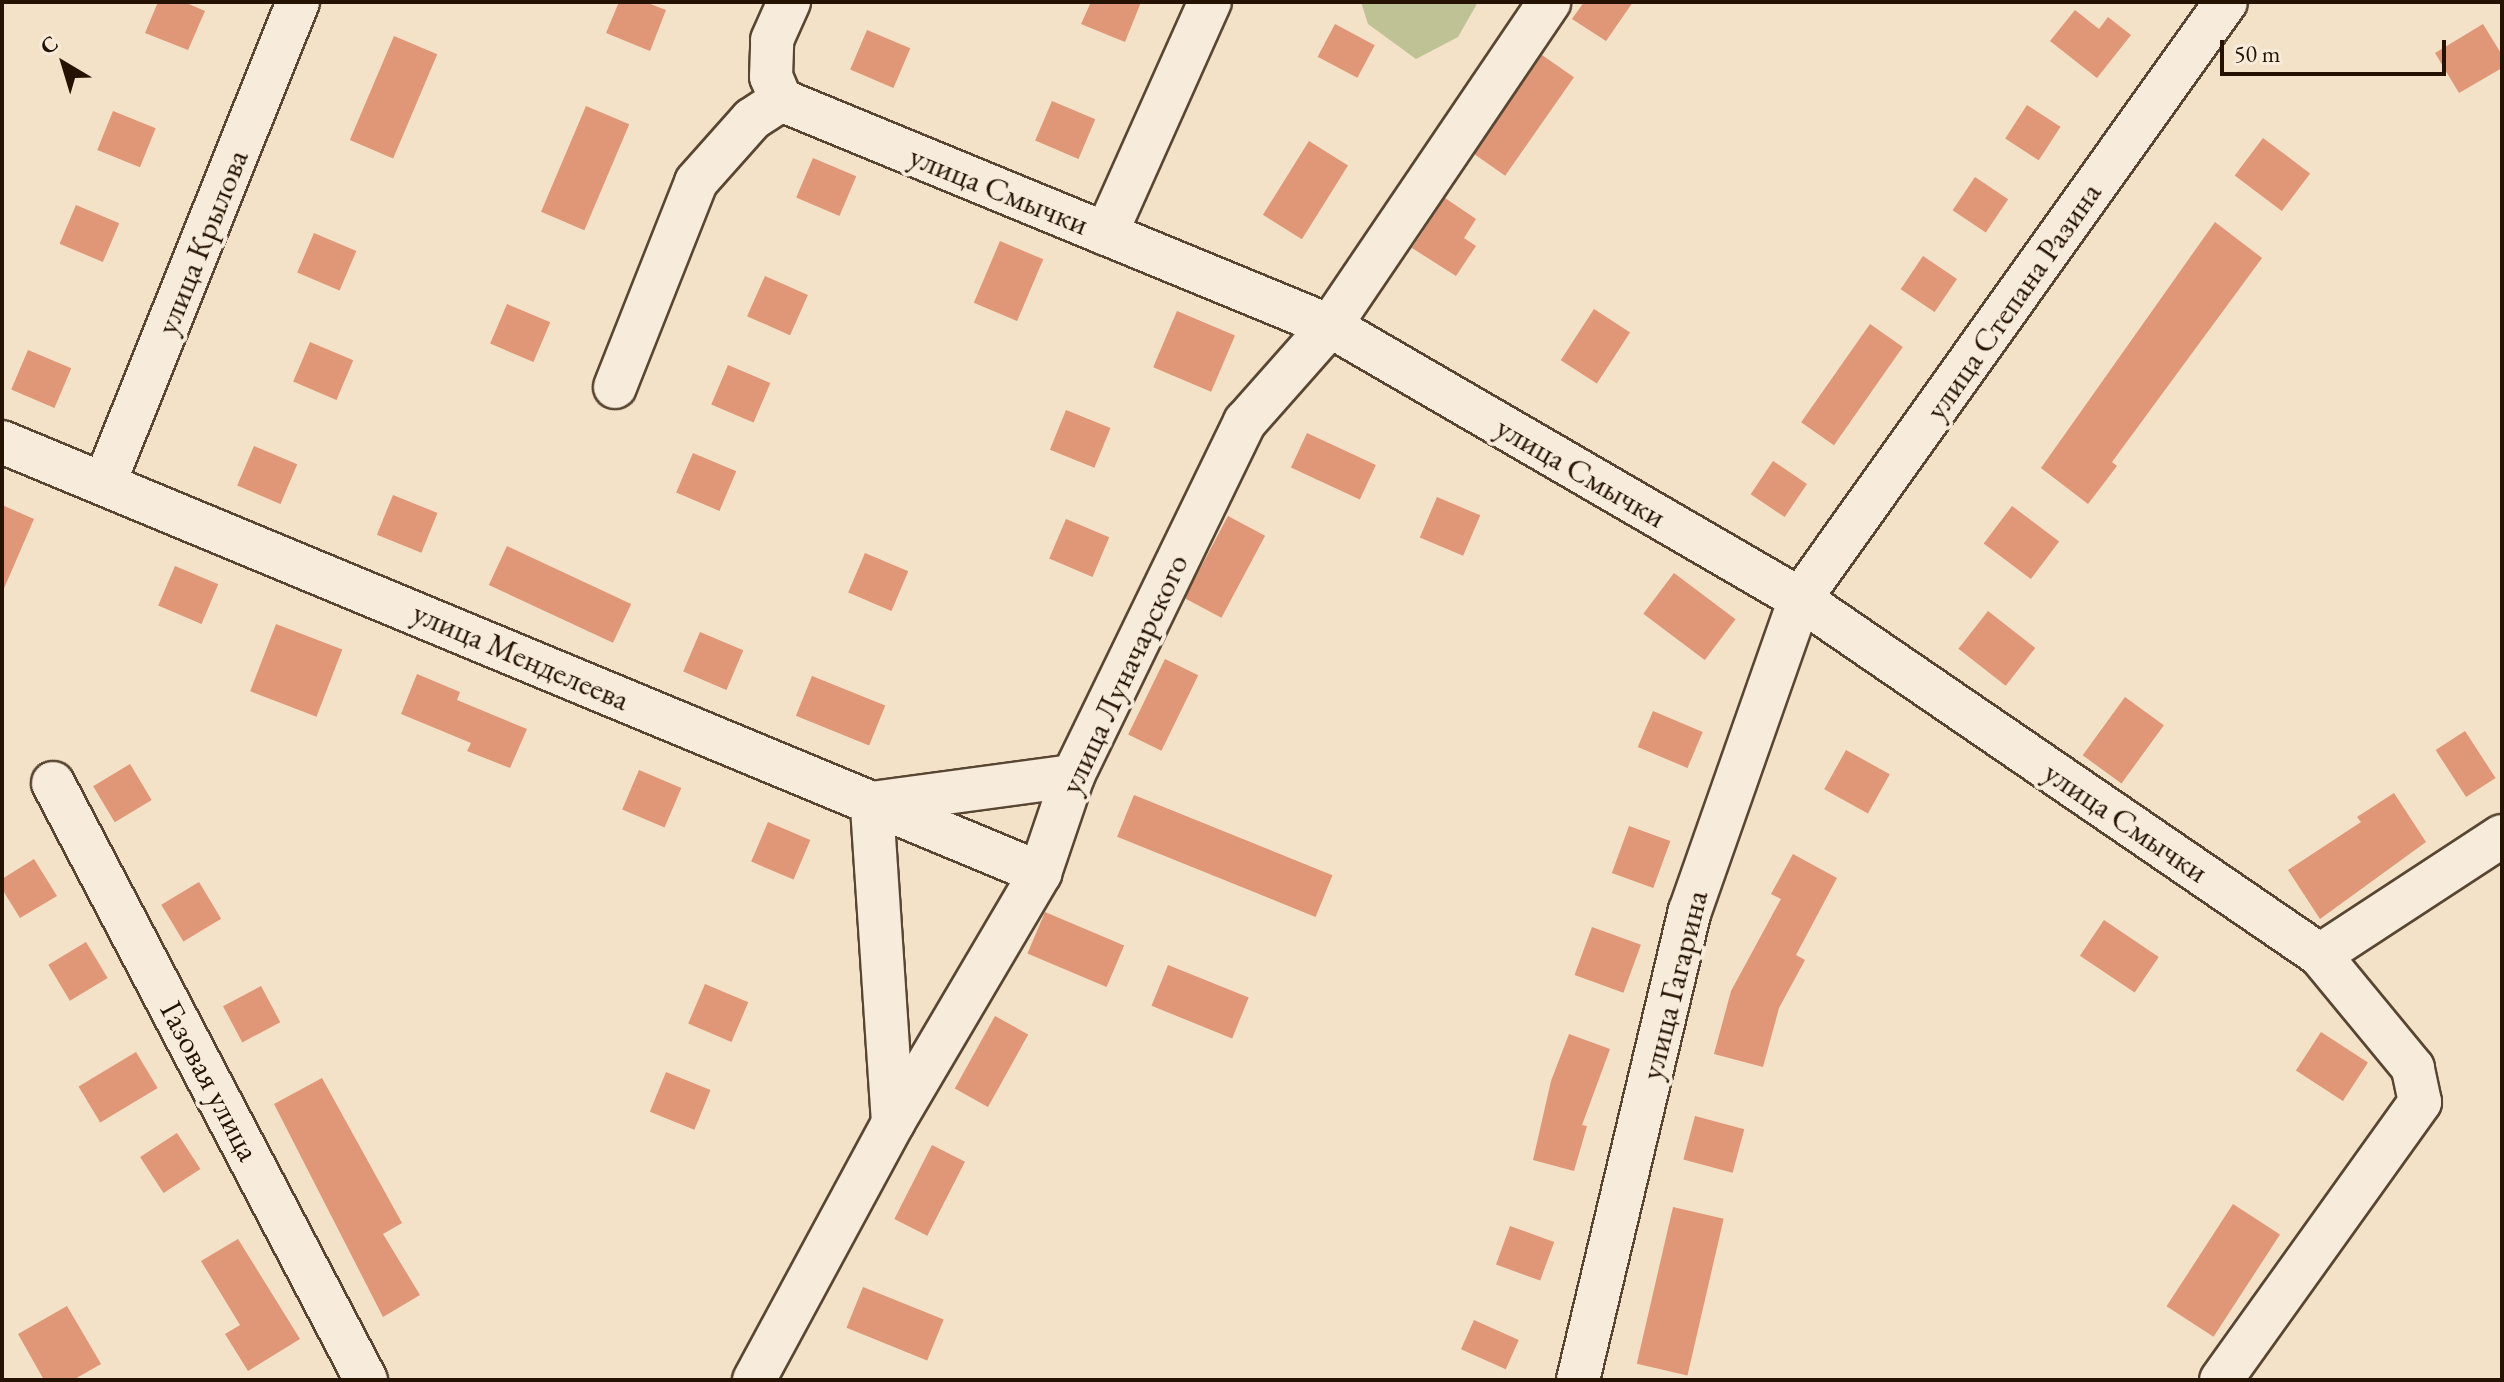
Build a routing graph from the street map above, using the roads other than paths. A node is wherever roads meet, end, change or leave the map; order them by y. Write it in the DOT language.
graph roads {
  1 [pos="298,2"];
  2 [pos="789,2"];
  3 [pos="1210,2"];
  4 [pos="1549,2"];
  5 [pos="2226,2"];
  6 [pos="781,100"];
  7 [pos="1106,234"];
  8 [pos="1330,326"];
  9 [pos="615,387"];
  10 [pos="2,442"];
  11 [pos="105,482"];
  12 [pos="1800,599"];
  13 [pos="1073,776"];
  14 [pos="53,783"];
  15 [pos="872,803"];
  16 [pos="2502,836"];
  17 [pos="1040,873"];
  18 [pos="2320,955"];
  19 [pos="893,1123"];
  20 [pos="366,1380"];
  21 [pos="754,1380"];
  22 [pos="1578,1380"];
  23 [pos="2221,1380"];
  1 -- 11 [label="street, улица Крылова"];
  2 -- 6 [label="street"];
  3 -- 7 [label="street"];
  4 -- 8 [label="street, улица Луначарского"];
  5 -- 12 [label="street, улица Степана Разина"];
  6 -- 7 [label="street, улица Смычки"];
  6 -- 9 [label="street"];
  7 -- 8 [label="street, улица Смычки"];
  8 -- 12 [label="street, улица Смычки"];
  8 -- 13 [label="street, улица Луначарского"];
  10 -- 11 [label="street, улица Менделеева"];
  11 -- 15 [label="street, улица Менделеева"];
  12 -- 18 [label="street, улица Смычки"];
  12 -- 22 [label="street, улица Гагарина"];
  13 -- 15 [label="street"];
  13 -- 17 [label="street, улица Луначарского"];
  14 -- 20 [label="street, Газовая улица"];
  15 -- 17 [label="street, улица Менделеева"];
  15 -- 19 [label="street"];
  16 -- 18 [label="street"];
  17 -- 19 [label="street, улица Луначарского"];
  18 -- 23 [label="street, улица Смычки"];
  19 -- 21 [label="street, улица Луначарского"];
}
